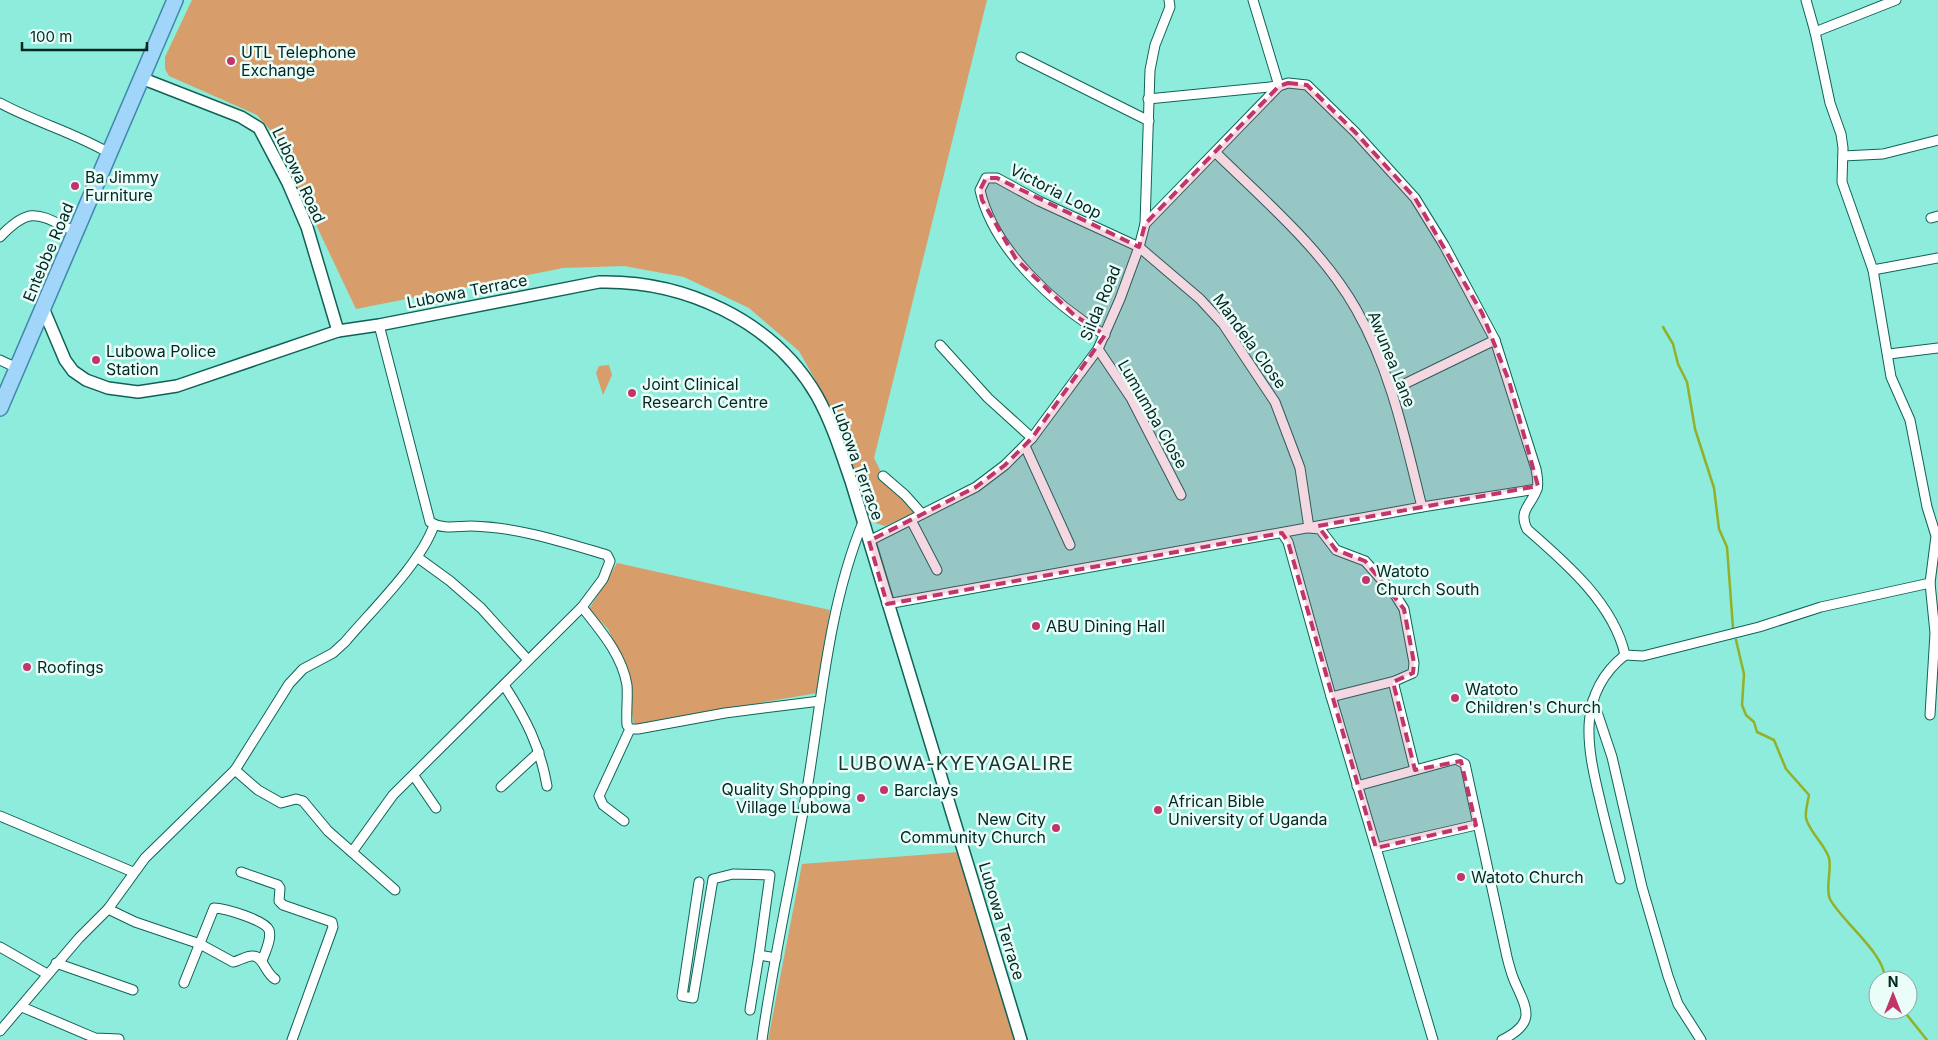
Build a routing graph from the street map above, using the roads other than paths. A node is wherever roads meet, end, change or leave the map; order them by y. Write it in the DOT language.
graph roads {
  1 [pos="175,0"];
  2 [pos="1169,0"];
  3 [pos="1253,0"];
  4 [pos="1806,0"];
  5 [pos="1896,0"];
  6 [pos="1815,32"];
  7 [pos="1021,57"];
  8 [pos="141,78"];
  9 [pos="1279,86"];
  10 [pos="1148,99"];
  11 [pos="0,103"];
  12 [pos="1149,121"];
  13 [pos="1938,140"];
  14 [pos="109,153"];
  15 [pos="1216,153"];
  16 [pos="1843,156"];
  17 [pos="1145,224"];
  18 [pos="76,232"];
  19 [pos="0,236"];
  20 [pos="1139,247"];
  21 [pos="1938,258"];
  22 [pos="1873,270"];
  23 [pos="43,308"];
  24 [pos="379,325"];
  25 [pos="338,331"];
  26 [pos="1105,335"];
  27 [pos="1495,340"];
  28 [pos="940,346"];
  29 [pos="1938,348"];
  30 [pos="1098,349"];
  31 [pos="1889,354"];
  32 [pos="0,360"];
  33 [pos="17,368"];
  34 [pos="1392,390"];
  35 [pos="0,408"];
  36 [pos="1032,438"];
  37 [pos="1025,446"];
  38 [pos="883,476"];
  39 [pos="1537,489"];
  40 [pos="1181,495"];
  41 [pos="1422,507"];
  42 [pos="922,514"];
  43 [pos="911,520"];
  44 [pos="863,522"];
  45 [pos="434,525"];
  46 [pos="1936,526"];
  47 [pos="1309,528"];
  48 [pos="1282,533"];
  49 [pos="869,541"];
  50 [pos="1070,546"];
  51 [pos="417,557"];
  52 [pos="937,570"];
  53 [pos="1930,583"];
  54 [pos="887,604"];
  55 [pos="582,607"];
  56 [pos="1625,655"];
  57 [pos="528,660"];
  58 [pos="1395,681"];
  59 [pos="504,685"];
  60 [pos="1331,697"];
  61 [pos="1594,700"];
  62 [pos="820,701"];
  63 [pos="1930,715"];
  64 [pos="630,729"];
  65 [pos="539,752"];
  66 [pos="235,770"];
  67 [pos="1415,770"];
  68 [pos="414,776"];
  69 [pos="547,786"];
  70 [pos="1358,786"];
  71 [pos="501,787"];
  72 [pos="436,808"];
  73 [pos="0,816"];
  74 [pos="624,821"];
  75 [pos="1476,825"];
  76 [pos="1376,848"];
  77 [pos="352,852"];
  78 [pos="133,872"];
  79 [pos="241,872"];
  80 [pos="1620,879"];
  81 [pos="699,882"];
  82 [pos="395,890"];
  83 [pos="108,909"];
  84 [pos="200,944"];
  85 [pos="0,947"];
  86 [pos="759,955"];
  87 [pos="776,958"];
  88 [pos="262,961"];
  89 [pos="56,963"];
  90 [pos="48,974"];
  91 [pos="275,979"];
  92 [pos="184,983"];
  93 [pos="133,990"];
  94 [pos="22,1007"];
  95 [pos="750,1010"];
  96 [pos="0,1031"];
  97 [pos="119,1040"];
  98 [pos="292,1040"];
  99 [pos="762,1040"];
  100 [pos="1022,1040"];
  101 [pos="1433,1040"];
  102 [pos="1502,1040"];
  103 [pos="1701,1040"];
  1 -- 8 [label="main road, Entebbe Road"];
  2 -- 10 [label="street, Silda Road"];
  3 -- 9 [label="street"];
  4 -- 6 [label="street"];
  5 -- 6 [label="street"];
  6 -- 16 [label="street"];
  7 -- 12 [label="street"];
  8 -- 14 [label="main road, Entebbe Road"];
  8 -- 25 [label="street, Lubowa Road"];
  9 -- 10 [label="street"];
  9 -- 15 [label="street"];
  9 -- 27 [label="street"];
  10 -- 12 [label="street, Silda Road"];
  11 -- 14 [label="street"];
  12 -- 17 [label="street, Silda Road"];
  13 -- 16 [label="street"];
  14 -- 18 [label="main road, Entebbe Road"];
  15 -- 17 [label="street"];
  15 -- 34 [label="street, Awunea Lane"];
  16 -- 22 [label="street"];
  17 -- 20 [label="street, Silda Road"];
  18 -- 19 [label="street"];
  18 -- 23 [label="main road, Entebbe Road"];
  20 -- 26 [label="street, Silda Road"];
  20 -- 26 [label="street, Victoria Loop"];
  20 -- 47 [label="street, Mandela Close"];
  21 -- 22 [label="street"];
  22 -- 31 [label="street"];
  23 -- 25 [label="street, Lubowa Terrace"];
  23 -- 33 [label="main road, Entebbe Road"];
  24 -- 25 [label="street, Lubowa Terrace"];
  24 -- 44 [label="street, Lubowa Terrace"];
  24 -- 45 [label="street"];
  26 -- 30 [label="street, Silda Road"];
  27 -- 34 [label="street"];
  27 -- 39 [label="street"];
  28 -- 36 [label="street"];
  29 -- 31 [label="street"];
  30 -- 36 [label="street, Silda Road"];
  30 -- 40 [label="street, Lumumba Close"];
  31 -- 46 [label="street"];
  32 -- 33 [label="street"];
  33 -- 35 [label="main road, Entebbe Road"];
  34 -- 41 [label="street, Awunea Lane"];
  36 -- 37 [label="street, Silda Road"];
  37 -- 42 [label="street, Silda Road"];
  37 -- 50 [label="street"];
  38 -- 42 [label="street"];
  39 -- 41 [label="street"];
  39 -- 56 [label="street"];
  41 -- 47 [label="street"];
  42 -- 43 [label="street, Silda Road"];
  43 -- 49 [label="street, Silda Road"];
  43 -- 52 [label="street"];
  44 -- 49 [label="street, Lubowa Terrace"];
  44 -- 62 [label="street"];
  45 -- 51 [label="street"];
  45 -- 55 [label="street"];
  46 -- 53 [label="street"];
  47 -- 48 [label="street"];
  47 -- 58 [label="street"];
  48 -- 54 [label="street"];
  48 -- 60 [label="street"];
  49 -- 54 [label="street, Lubowa Terrace"];
  51 -- 57 [label="street"];
  51 -- 66 [label="street"];
  53 -- 56 [label="street"];
  53 -- 63 [label="street"];
  54 -- 100 [label="street, Lubowa Terrace"];
  55 -- 57 [label="street"];
  55 -- 64 [label="street"];
  56 -- 61 [label="street"];
  57 -- 59 [label="street"];
  58 -- 60 [label="street"];
  58 -- 67 [label="street"];
  59 -- 65 [label="street"];
  59 -- 68 [label="street"];
  60 -- 70 [label="street"];
  61 -- 80 [label="street"];
  61 -- 103 [label="street"];
  62 -- 64 [label="street"];
  62 -- 87 [label="street"];
  64 -- 74 [label="street"];
  65 -- 69 [label="street"];
  65 -- 71 [label="street"];
  66 -- 77 [label="street"];
  66 -- 78 [label="street"];
  67 -- 70 [label="street"];
  67 -- 75 [label="street"];
  68 -- 72 [label="street"];
  68 -- 77 [label="street"];
  70 -- 76 [label="street"];
  73 -- 78 [label="street"];
  75 -- 76 [label="street"];
  75 -- 102 [label="street"];
  76 -- 101 [label="street"];
  77 -- 82 [label="street"];
  78 -- 83 [label="street"];
  79 -- 98 [label="street"];
  81 -- 86 [label="street"];
  83 -- 84 [label="street"];
  83 -- 89 [label="street"];
  84 -- 88 [label="street"];
  84 -- 88 [label="street"];
  84 -- 92 [label="street"];
  85 -- 90 [label="street"];
  86 -- 87 [label="street"];
  86 -- 95 [label="street"];
  87 -- 99 [label="street"];
  88 -- 91 [label="street"];
  89 -- 90 [label="street"];
  89 -- 93 [label="street"];
  90 -- 94 [label="street"];
  94 -- 96 [label="street"];
  94 -- 97 [label="street"];
}
